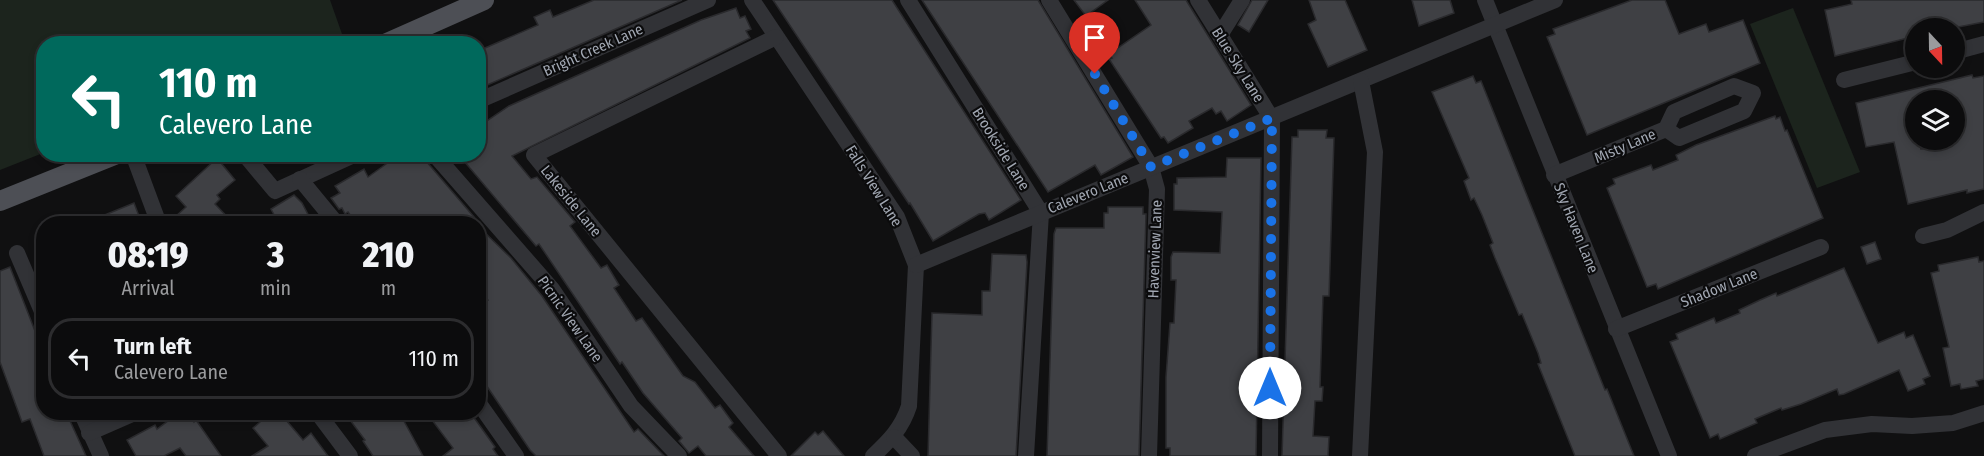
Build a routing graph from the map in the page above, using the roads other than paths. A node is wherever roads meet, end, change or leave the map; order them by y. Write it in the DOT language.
graph roads {
  1 [pos="484,0"];
  2 [pos="708,0"];
  3 [pos="752,0"];
  4 [pos="908,0"];
  5 [pos="1049,0"];
  6 [pos="1198,0"];
  7 [pos="1242,0"];
  8 [pos="1485,0"];
  9 [pos="1555,0"];
  10 [pos="1494,25"];
  11 [pos="1220,35"];
  12 [pos="403,36"];
  13 [pos="776,37"];
  14 [pos="1984,44"];
  15 [pos="1965,49"];
  16 [pos="1905,65"];
  17 [pos="1844,80"];
  18 [pos="1361,81"];
  19 [pos="486,97"];
  20 [pos="1272,118"];
  21 [pos="1666,129"];
  22 [pos="97,162"];
  23 [pos="136,162"];
  24 [pos="251,162"];
  25 [pos="338,162"];
  26 [pos="441,162"];
  27 [pos="1151,167"];
  28 [pos="1554,175"];
  29 [pos="300,179"];
  30 [pos="0,201"];
  31 [pos="1984,212"];
  32 [pos="1041,213"];
  33 [pos="156,216"];
  34 [pos="330,216"];
  35 [pos="1923,236"];
  36 [pos="1821,247"];
  37 [pos="18,254"];
  38 [pos="916,265"];
  39 [pos="36,294"];
  40 [pos="1616,329"];
  41 [pos="486,413"];
  42 [pos="1984,413"];
  43 [pos="84,420"];
  44 [pos="119,420"];
  45 [pos="324,420"];
  46 [pos="89,433"];
  47 [pos="894,437"];
  48 [pos="101,456"];
  49 [pos="350,456"];
  50 [pos="516,456"];
  51 [pos="679,456"];
  52 [pos="779,456"];
  53 [pos="873,456"];
  54 [pos="912,456"];
  55 [pos="1026,456"];
  56 [pos="1149,456"];
  57 [pos="1270,456"];
  58 [pos="1360,456"];
  59 [pos="1669,456"];
  60 [pos="1755,456"];
  1 -- 12 [label="main road"];
  2 -- 19 [label="street, Bright Creek Lane"];
  3 -- 13 [label="street, Falls View Lane"];
  4 -- 32 [label="street, Brookside Lane"];
  5 -- 27 [label="street, Havenview Lane"];
  6 -- 11 [label="street, Blue Sky Lane"];
  7 -- 11 [label="street"];
  8 -- 10 [label="street, Sky Haven Lane"];
  9 -- 10 [label="street, Calevero Lane"];
  10 -- 18 [label="street, Calevero Lane"];
  10 -- 28 [label="street, Sky Haven Lane"];
  11 -- 20 [label="street, Blue Sky Lane"];
  13 -- 38 [label="street, Falls View Lane"];
  13 -- 52 [label="street, Lakeside Lane"];
  14 -- 15 [label="street"];
  16 -- 17 [label="street"];
  18 -- 20 [label="street, Calevero Lane"];
  18 -- 58 [label="street"];
  20 -- 27 [label="street, Calevero Lane"];
  20 -- 57 [label="street, Blue Sky Lane"];
  21 -- 21 [label="street, Misty Lane"];
  21 -- 28 [label="street, Misty Lane"];
  22 -- 30 [label="main road"];
  23 -- 33 [label="street"];
  24 -- 29 [label="street"];
  25 -- 29 [label="street"];
  26 -- 51 [label="street, Picnic View Lane"];
  27 -- 32 [label="street, Calevero Lane"];
  27 -- 56 [label="street, Havenview Lane"];
  28 -- 40 [label="street, Sky Haven Lane"];
  29 -- 34 [label="street"];
  31 -- 35 [label="street"];
  32 -- 38 [label="street, Calevero Lane"];
  32 -- 55 [label="street"];
  36 -- 40 [label="street, Shadow Lane"];
  37 -- 39 [label="street"];
  38 -- 47 [label="street, Falls View Lane"];
  40 -- 59 [label="street, Sky Haven Lane"];
  41 -- 50 [label="street"];
  42 -- 60 [label="street"];
  43 -- 46 [label="street"];
  44 -- 46 [label="street"];
  45 -- 49 [label="street"];
  46 -- 48 [label="street"];
  47 -- 53 [label="street, Falls View Lane"];
  47 -- 54 [label="street"];
}
